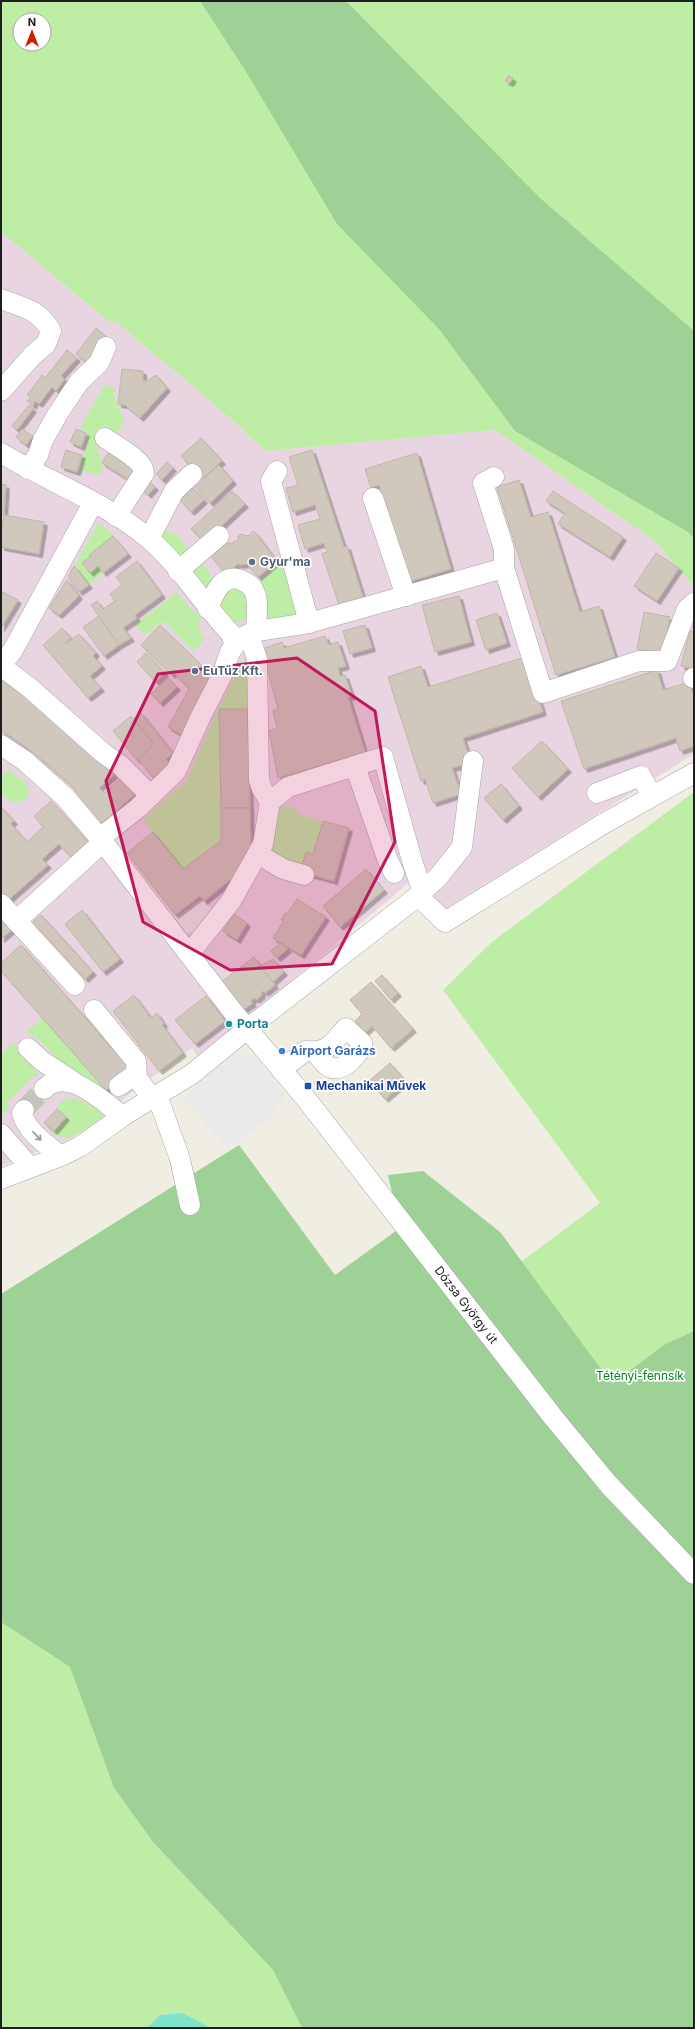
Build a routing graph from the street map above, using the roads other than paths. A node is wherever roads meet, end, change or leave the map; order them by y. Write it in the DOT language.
graph roads {
  1 [pos="1,299"];
  2 [pos="106,346"];
  3 [pos="1,392"];
  4 [pos="105,438"];
  5 [pos="1,453"];
  6 [pos="28,469"];
  7 [pos="277,471"];
  8 [pos="192,474"];
  9 [pos="494,476"];
  10 [pos="373,498"];
  11 [pos="93,503"];
  12 [pos="116,516"];
  13 [pos="220,536"];
  14 [pos="149,539"];
  15 [pos="504,568"];
  16 [pos="178,571"];
  17 [pos="406,596"];
  18 [pos="694,603"];
  19 [pos="208,609"];
  20 [pos="310,623"];
  21 [pos="247,636"];
  22 [pos="1,666"];
  23 [pos="1,745"];
  24 [pos="473,761"];
  25 [pos="354,766"];
  26 [pos="694,773"];
  27 [pos="597,793"];
  28 [pos="150,796"];
  29 [pos="652,796"];
  30 [pos="270,802"];
  31 [pos="102,840"];
  32 [pos="258,854"];
  33 [pos="394,872"];
  34 [pos="304,875"];
  35 [pos="421,894"];
  36 [pos="1,904"];
  37 [pos="16,921"];
  38 [pos="189,954"];
  39 [pos="75,985"];
  40 [pos="94,1010"];
  41 [pos="247,1029"];
  42 [pos="28,1048"];
  43 [pos="315,1052"];
  44 [pos="281,1070"];
  45 [pos="137,1078"];
  46 [pos="76,1083"];
  47 [pos="119,1086"];
  48 [pos="44,1089"];
  49 [pos="154,1097"];
  50 [pos="24,1110"];
  51 [pos="123,1116"];
  52 [pos="1,1134"];
  53 [pos="61,1156"];
  54 [pos="30,1168"];
  55 [pos="1,1179"];
  56 [pos="190,1205"];
  57 [pos="694,1574"];
  1 -- 3 [label="street"];
  2 -- 6 [label="street"];
  4 -- 12 [label="street"];
  5 -- 6 [label="street"];
  6 -- 11 [label="street"];
  7 -- 20 [label="street"];
  8 -- 14 [label="street"];
  9 -- 15 [label="street"];
  10 -- 17 [label="street"];
  11 -- 12 [label="street"];
  11 -- 22 [label="street"];
  12 -- 14 [label="street"];
  13 -- 16 [label="street"];
  14 -- 16 [label="street"];
  15 -- 17 [label="street"];
  15 -- 18 [label="street"];
  16 -- 19 [label="street"];
  17 -- 20 [label="street"];
  19 -- 21 [label="street"];
  19 -- 21 [label="street"];
  20 -- 21 [label="street"];
  21 -- 28 [label="street"];
  21 -- 30 [label="street"];
  22 -- 28 [label="street"];
  23 -- 31 [label="street, Dózsa György út"];
  24 -- 35 [label="street"];
  25 -- 30 [label="street"];
  25 -- 33 [label="street"];
  25 -- 35 [label="street"];
  26 -- 29 [label="street"];
  27 -- 29 [label="street"];
  28 -- 31 [label="street"];
  29 -- 35 [label="street"];
  30 -- 32 [label="street"];
  31 -- 37 [label="street"];
  31 -- 38 [label="street, Dózsa György út"];
  32 -- 34 [label="street"];
  32 -- 38 [label="street"];
  35 -- 41 [label="street"];
  36 -- 37 [label="street"];
  37 -- 39 [label="street"];
  38 -- 41 [label="street, Dózsa György út"];
  40 -- 45 [label="street"];
  41 -- 44 [label="street, Dózsa György út"];
  41 -- 49 [label="street"];
  42 -- 46 [label="street"];
  43 -- 44 [label="street"];
  44 -- 57 [label="street, Dózsa György út"];
  45 -- 47 [label="street"];
  45 -- 49 [label="street"];
  46 -- 48 [label="street"];
  46 -- 51 [label="street"];
  49 -- 51 [label="street"];
  49 -- 56 [label="street"];
  50 -- 53 [label="street, one-way"];
  51 -- 53 [label="street"];
  52 -- 54 [label="street"];
  53 -- 54 [label="street"];
  54 -- 55 [label="street"];
}
